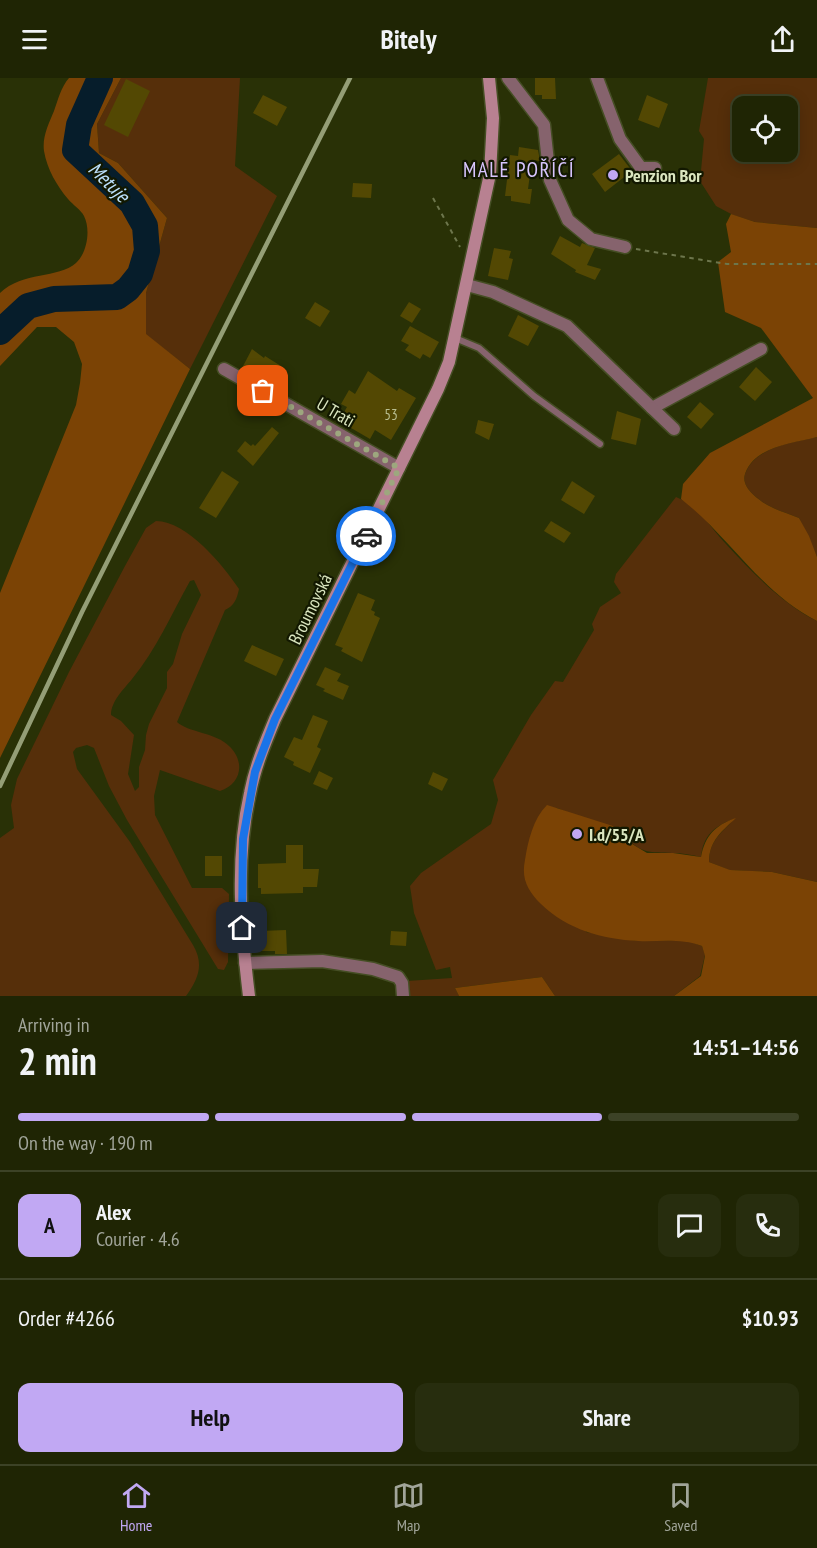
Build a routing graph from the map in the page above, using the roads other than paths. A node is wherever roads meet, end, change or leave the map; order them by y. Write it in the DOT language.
graph roads {
  1 [pos="489,78"];
  2 [pos="508,78"];
  3 [pos="597,78"];
  4 [pos="655,168"];
  5 [pos="625,247"];
  6 [pos="467,285"];
  7 [pos="455,338"];
  8 [pos="761,349"];
  9 [pos="224,369"];
  10 [pos="652,408"];
  11 [pos="674,429"];
  12 [pos="600,444"];
  13 [pos="399,468"];
  14 [pos="245,963"];
  15 [pos="249,996"];
  16 [pos="403,996"];
  1 -- 6 [label="main road, Broumovská"];
  2 -- 5 [label="street"];
  3 -- 4 [label="street"];
  6 -- 7 [label="main road, Broumovská"];
  6 -- 10 [label="street"];
  7 -- 12 [label="lane"];
  7 -- 13 [label="main road, Broumovská"];
  8 -- 10 [label="street"];
  9 -- 13 [label="street, U Trati"];
  10 -- 11 [label="street"];
  13 -- 14 [label="main road, Broumovská"];
  14 -- 15 [label="main road, Broumovská"];
  14 -- 16 [label="street"];
}
